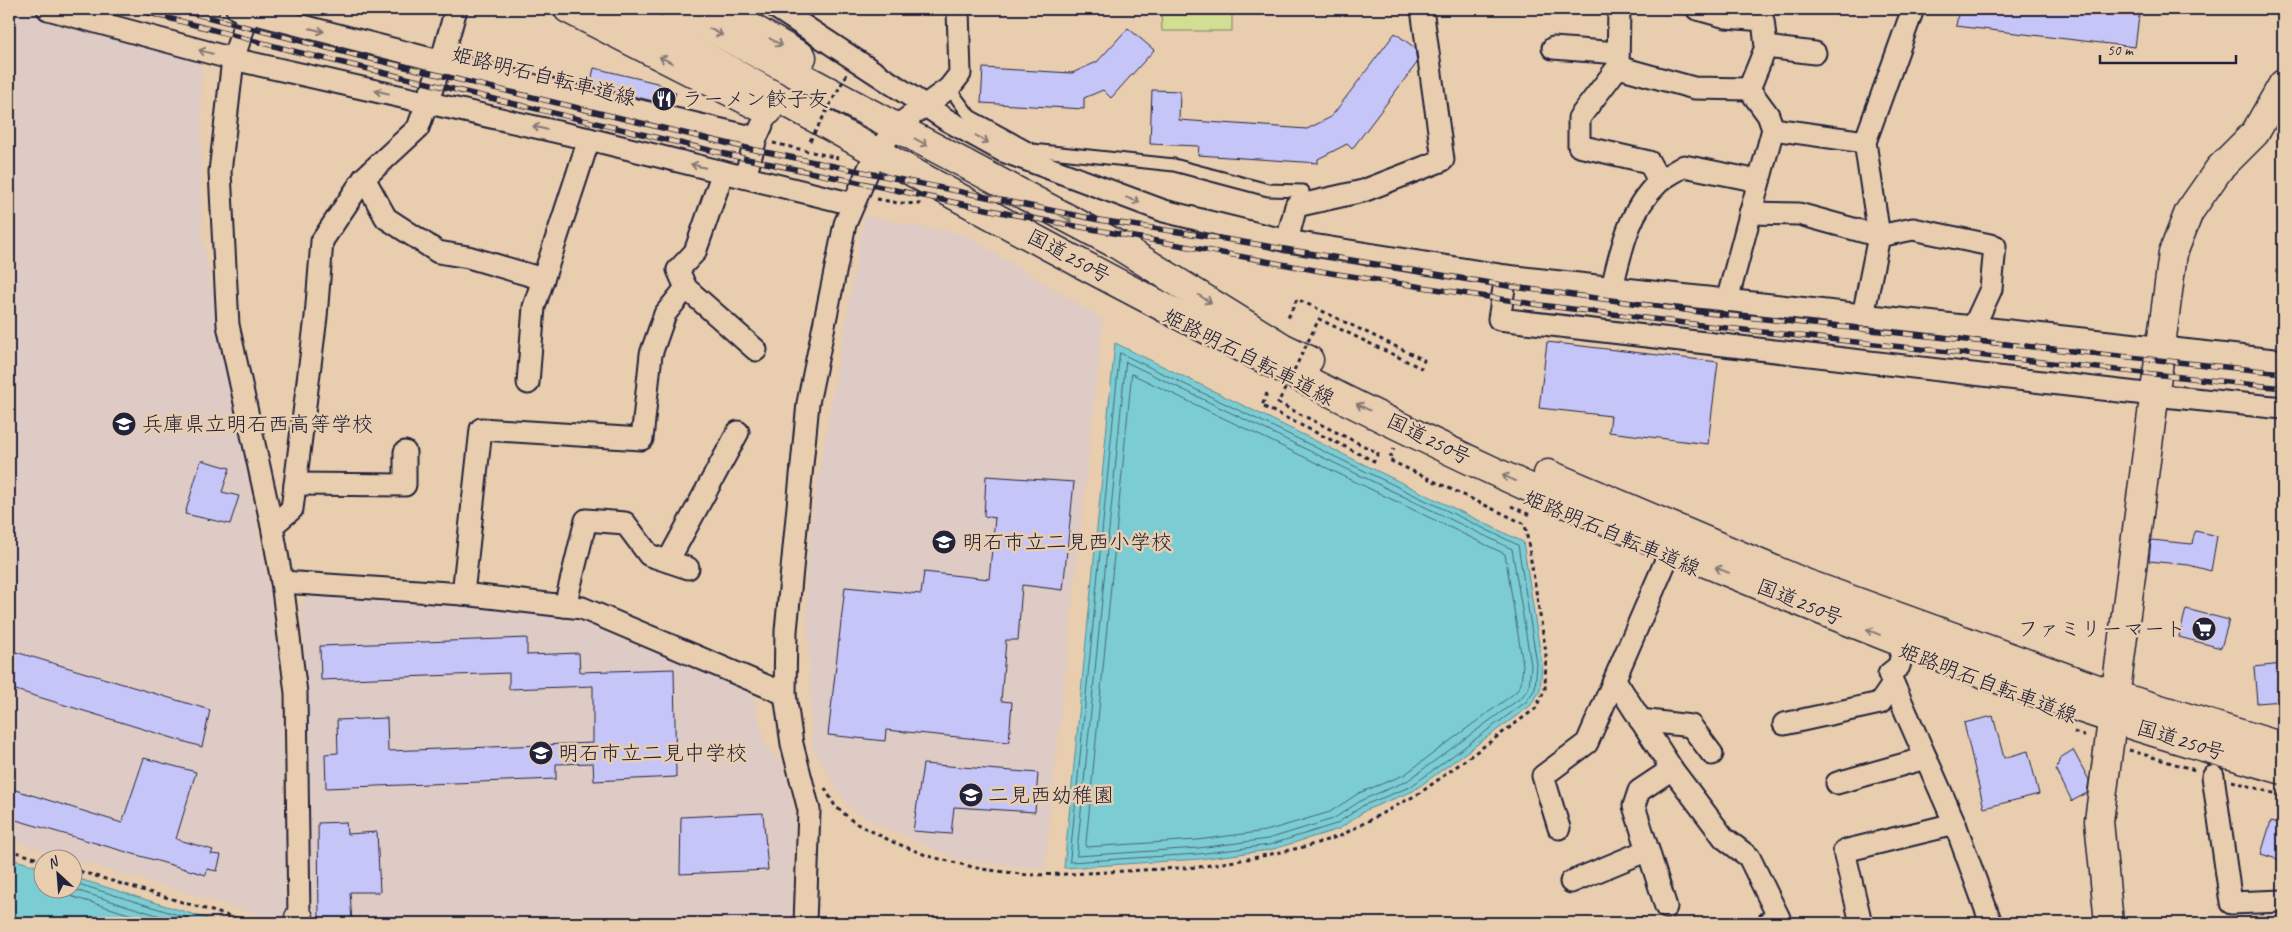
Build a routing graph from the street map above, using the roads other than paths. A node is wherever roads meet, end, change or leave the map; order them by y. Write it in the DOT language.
graph roads {
  1 [pos="48,9"];
  2 [pos="456,9"];
  3 [pos="568,9"];
  4 [pos="620,9"];
  5 [pos="674,9"];
  6 [pos="719,9"];
  7 [pos="778,9"];
  8 [pos="958,9"];
  9 [pos="1422,9"];
  10 [pos="1619,9"];
  11 [pos="1697,9"];
  12 [pos="1913,9"];
  13 [pos="246,13"];
  14 [pos="1766,47"];
  15 [pos="1553,48"];
  16 [pos="1815,53"];
  17 [pos="232,59"];
  18 [pos="1618,60"];
  19 [pos="440,61"];
  20 [pos="2283,84"];
  21 [pos="949,88"];
  22 [pos="1749,89"];
  23 [pos="427,102"];
  24 [pos="925,105"];
  25 [pos="769,112"];
  26 [pos="894,128"];
  27 [pos="1773,129"];
  28 [pos="816,131"];
  29 [pos="589,139"];
  30 [pos="760,140"];
  31 [pos="1865,142"];
  32 [pos="875,159"];
  33 [pos="723,172"];
  34 [pos="746,177"];
  35 [pos="364,178"];
  36 [pos="1659,181"];
  37 [pos="1759,181"];
  38 [pos="1303,191"];
  39 [pos="853,204"];
  40 [pos="1750,212"];
  41 [pos="1880,236"];
  42 [pos="1287,241"];
  43 [pos="1506,276"];
  44 [pos="543,279"];
  45 [pos="686,288"];
  46 [pos="1612,288"];
  47 [pos="1727,301"];
  48 [pos="1863,316"];
  49 [pos="1973,328"];
  50 [pos="2160,349"];
  51 [pos="756,350"];
  52 [pos="2283,361"];
  53 [pos="528,384"];
  54 [pos="2154,395"];
  55 [pos="2283,408"];
  56 [pos="738,432"];
  57 [pos="405,452"];
  58 [pos="296,484"];
  59 [pos="272,526"];
  60 [pos="1671,549"];
  61 [pos="668,561"];
  62 [pos="688,568"];
  63 [pos="282,582"];
  64 [pos="463,594"];
  65 [pos="565,606"];
  66 [pos="1904,645"];
  67 [pos="1614,680"];
  68 [pos="1893,684"];
  69 [pos="785,694"];
  70 [pos="1640,720"];
  71 [pos="2112,720"];
  72 [pos="1784,724"];
  73 [pos="2283,747"];
  74 [pos="1712,754"];
  75 [pos="1926,758"];
  76 [pos="1672,769"];
  77 [pos="2283,770"];
  78 [pos="2213,776"];
  79 [pos="1837,783"];
  80 [pos="1955,824"];
  81 [pos="1559,828"];
  82 [pos="1648,850"];
  83 [pos="1571,882"];
  84 [pos="2283,901"];
  85 [pos="1666,907"];
  86 [pos="299,920"];
  87 [pos="805,923"];
  88 [pos="1768,923"];
  89 [pos="1861,923"];
  90 [pos="1991,923"];
  91 [pos="2109,923"];
  17 -- 1 [label="street, one-way"];
  2 -- 19 [label="street"];
  25 -- 3 [label="main road, one-way"];
  4 -- 28 [label="main road, 国道250号"];
  5 -- 26 [label="main road, 国道250号, one-way"];
  6 -- 26 [label="main road, one-way"];
  7 -- 24 [label="street"];
  8 -- 21 [label="street"];
  9 -- 42 [label="street"];
  10 -- 18 [label="street"];
  11 -- 14 [label="street"];
  12 -- 31 [label="street"];
  13 -- 17 [label="street"];
  13 -- 19 [label="street, one-way"];
  14 -- 16 [label="street"];
  14 -- 22 [label="street"];
  15 -- 18 [label="street"];
  23 -- 17 [label="street, one-way"];
  17 -- 59 [label="street"];
  18 -- 22 [label="street"];
  18 -- 36 [label="street"];
  19 -- 23 [label="street"];
  19 -- 30 [label="street"];
  20 -- 50 [label="main road"];
  21 -- 24 [label="street"];
  21 -- 38 [label="lane"];
  22 -- 27 [label="street"];
  29 -- 23 [label="street, one-way"];
  23 -- 35 [label="street"];
  24 -- 26 [label="street"];
  24 -- 42 [label="street, one-way"];
  25 -- 28 [label="main road"];
  25 -- 30 [label="street"];
  26 -- 32 [label="street"];
  26 -- 71 [label="main road, 国道250号, one-way"];
  27 -- 31 [label="street"];
  27 -- 37 [label="street"];
  28 -- 32 [label="main road, 国道250号"];
  33 -- 29 [label="street, one-way"];
  29 -- 44 [label="street"];
  30 -- 34 [label="street"];
  31 -- 41 [label="street"];
  32 -- 39 [label="street"];
  60 -- 32 [label="main road, 国道250号, one-way"];
  33 -- 34 [label="street"];
  33 -- 45 [label="street"];
  34 -- 39 [label="street"];
  35 -- 44 [label="street"];
  35 -- 58 [label="street"];
  36 -- 37 [label="street"];
  36 -- 46 [label="street"];
  37 -- 40 [label="street"];
  39 -- 69 [label="street"];
  40 -- 41 [label="street"];
  40 -- 47 [label="street"];
  41 -- 48 [label="street"];
  41 -- 49 [label="street"];
  42 -- 43 [label="street"];
  43 -- 46 [label="street"];
  43 -- 54 [label="street"];
  44 -- 53 [label="street"];
  45 -- 51 [label="street"];
  45 -- 64 [label="street"];
  46 -- 47 [label="street"];
  47 -- 48 [label="street"];
  48 -- 49 [label="street"];
  49 -- 50 [label="street"];
  50 -- 52 [label="street"];
  50 -- 54 [label="main road"];
  54 -- 55 [label="street"];
  54 -- 71 [label="main road"];
  56 -- 61 [label="street"];
  57 -- 58 [label="street"];
  58 -- 59 [label="street"];
  59 -- 63 [label="street"];
  66 -- 60 [label="main road, 国道250号, one-way"];
  60 -- 67 [label="street"];
  61 -- 62 [label="street"];
  61 -- 65 [label="street"];
  63 -- 64 [label="street"];
  63 -- 86 [label="street"];
  64 -- 65 [label="street"];
  65 -- 69 [label="street"];
  66 -- 68 [label="street"];
  66 -- 71 [label="main road, 国道250号"];
  67 -- 70 [label="street"];
  67 -- 81 [label="street"];
  68 -- 72 [label="street"];
  68 -- 75 [label="street"];
  69 -- 87 [label="street"];
  70 -- 74 [label="street"];
  70 -- 76 [label="street"];
  71 -- 73 [label="main road, 国道250号"];
  71 -- 77 [label="main road, 国道250号"];
  71 -- 91 [label="main road"];
  75 -- 79 [label="street"];
  75 -- 80 [label="street"];
  76 -- 82 [label="street"];
  76 -- 88 [label="street"];
  78 -- 84 [label="street"];
  80 -- 89 [label="street"];
  80 -- 90 [label="street"];
  82 -- 83 [label="street"];
  82 -- 85 [label="street"];
}
